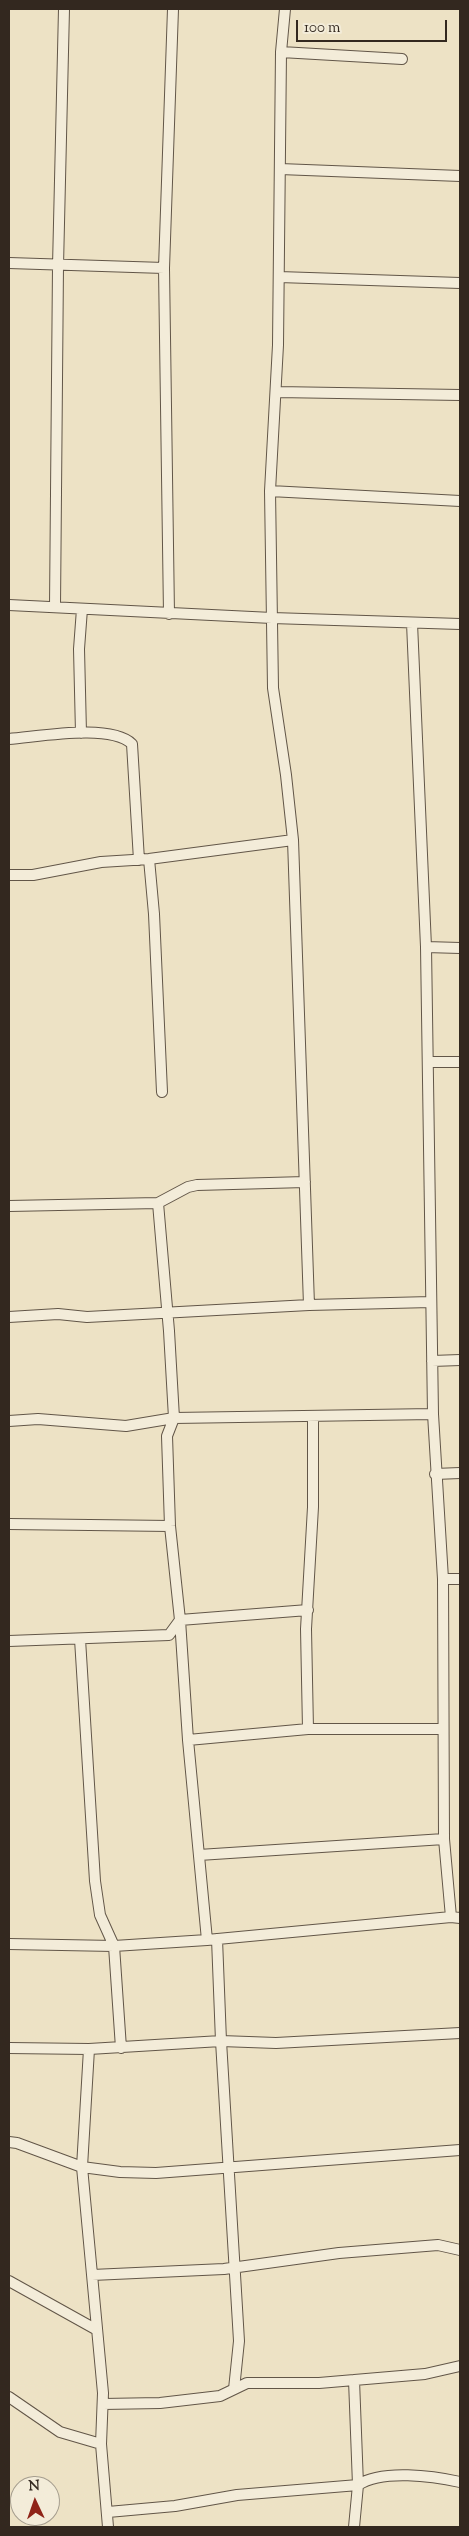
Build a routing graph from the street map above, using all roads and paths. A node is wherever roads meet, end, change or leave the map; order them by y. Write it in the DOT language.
graph roads {
  1 [pos="64,9"];
  2 [pos="172,9"];
  3 [pos="285,9"];
  4 [pos="281,52"];
  5 [pos="402,59"];
  6 [pos="280,169"];
  7 [pos="460,176"];
  8 [pos="9,263"];
  9 [pos="58,266"];
  10 [pos="164,268"];
  11 [pos="279,277"];
  12 [pos="460,283"];
  13 [pos="277,392"];
  14 [pos="460,395"];
  15 [pos="270,491"];
  16 [pos="460,502"];
  17 [pos="9,605"];
  18 [pos="56,606"];
  19 [pos="82,609"];
  20 [pos="169,614"];
  21 [pos="272,618"];
  22 [pos="412,623"];
  23 [pos="460,624"];
  24 [pos="81,734"];
  25 [pos="9,739"];
  26 [pos="293,840"];
  27 [pos="144,860"];
  28 [pos="9,874"];
  29 [pos="426,947"];
  30 [pos="460,948"];
  31 [pos="429,1062"];
  32 [pos="460,1062"];
  33 [pos="162,1092"];
  34 [pos="306,1182"];
  35 [pos="158,1203"];
  36 [pos="9,1206"];
  37 [pos="431,1302"];
  38 [pos="309,1305"];
  39 [pos="167,1313"];
  40 [pos="9,1317"];
  41 [pos="460,1360"];
  42 [pos="432,1362"];
  43 [pos="433,1414"];
  44 [pos="313,1416"];
  45 [pos="174,1418"];
  46 [pos="9,1421"];
  47 [pos="460,1473"];
  48 [pos="435,1474"];
  49 [pos="9,1524"];
  50 [pos="170,1526"];
  51 [pos="443,1579"];
  52 [pos="460,1579"];
  53 [pos="308,1610"];
  54 [pos="180,1620"];
  55 [pos="80,1639"];
  56 [pos="9,1641"];
  57 [pos="308,1729"];
  58 [pos="443,1729"];
  59 [pos="188,1740"];
  60 [pos="444,1840"];
  61 [pos="199,1855"];
  62 [pos="456,1917"];
  63 [pos="212,1939"];
  64 [pos="9,1944"];
  65 [pos="114,1946"];
  66 [pos="460,2033"];
  67 [pos="220,2041"];
  68 [pos="9,2048"];
  69 [pos="122,2048"];
  70 [pos="89,2049"];
  71 [pos="9,2142"];
  72 [pos="460,2150"];
  73 [pos="82,2167"];
  74 [pos="230,2168"];
  75 [pos="460,2250"];
  76 [pos="235,2267"];
  77 [pos="92,2275"];
  78 [pos="9,2281"];
  79 [pos="97,2330"];
  80 [pos="460,2366"];
  81 [pos="354,2380"];
  82 [pos="234,2390"];
  83 [pos="9,2397"];
  84 [pos="102,2404"];
  85 [pos="101,2444"];
  86 [pos="460,2482"];
  87 [pos="358,2485"];
  88 [pos="108,2512"];
  89 [pos="108,2527"];
  90 [pos="354,2527"];
  1 -- 9 [label="street"];
  2 -- 10 [label="street"];
  3 -- 4 [label="street"];
  4 -- 5 [label="street"];
  4 -- 6 [label="street"];
  6 -- 7 [label="street"];
  6 -- 11 [label="street"];
  8 -- 9 [label="street"];
  9 -- 10 [label="street"];
  9 -- 18 [label="street"];
  10 -- 20 [label="street"];
  11 -- 12 [label="street"];
  11 -- 13 [label="street"];
  13 -- 14 [label="street"];
  13 -- 15 [label="street"];
  15 -- 16 [label="street"];
  15 -- 21 [label="street"];
  17 -- 18 [label="street"];
  18 -- 19 [label="street"];
  19 -- 20 [label="street"];
  19 -- 24 [label="street"];
  20 -- 21 [label="street"];
  21 -- 22 [label="street"];
  21 -- 26 [label="street"];
  22 -- 23 [label="street"];
  22 -- 29 [label="street"];
  24 -- 25 [label="street"];
  24 -- 27 [label="street"];
  26 -- 27 [label="street"];
  26 -- 34 [label="street"];
  27 -- 28 [label="street"];
  27 -- 33 [label="street"];
  29 -- 30 [label="street"];
  29 -- 31 [label="street"];
  31 -- 32 [label="street"];
  31 -- 37 [label="street"];
  34 -- 35 [label="street"];
  34 -- 38 [label="street"];
  35 -- 36 [label="street"];
  35 -- 39 [label="street"];
  37 -- 38 [label="street"];
  37 -- 42 [label="street"];
  38 -- 39 [label="street"];
  39 -- 40 [label="street"];
  39 -- 45 [label="street"];
  41 -- 42 [label="street"];
  42 -- 43 [label="street"];
  43 -- 44 [label="street"];
  43 -- 48 [label="street"];
  44 -- 45 [label="street"];
  44 -- 53 [label="street"];
  45 -- 46 [label="street"];
  45 -- 50 [label="street"];
  47 -- 48 [label="street"];
  48 -- 51 [label="street"];
  49 -- 50 [label="street"];
  50 -- 54 [label="street"];
  51 -- 52 [label="street"];
  51 -- 58 [label="street"];
  53 -- 54 [label="street"];
  53 -- 57 [label="street"];
  54 -- 55 [label="street"];
  54 -- 59 [label="street"];
  55 -- 56 [label="street"];
  55 -- 65 [label="street"];
  57 -- 58 [label="street"];
  57 -- 59 [label="street"];
  58 -- 60 [label="street"];
  59 -- 61 [label="street"];
  60 -- 61 [label="street"];
  60 -- 62 [label="street"];
  61 -- 63 [label="street"];
  62 -- 63 [label="street"];
  63 -- 65 [label="street"];
  63 -- 67 [label="street"];
  64 -- 65 [label="street"];
  65 -- 69 [label="street"];
  66 -- 67 [label="street"];
  67 -- 69 [label="street"];
  67 -- 74 [label="street"];
  68 -- 70 [label="street"];
  69 -- 70 [label="street"];
  70 -- 73 [label="street"];
  71 -- 73 [label="street"];
  72 -- 74 [label="street"];
  73 -- 74 [label="street"];
  73 -- 77 [label="street"];
  74 -- 76 [label="street"];
  75 -- 76 [label="street"];
  76 -- 77 [label="street"];
  76 -- 82 [label="street"];
  77 -- 79 [label="street"];
  78 -- 79 [label="street"];
  79 -- 84 [label="street"];
  80 -- 81 [label="street"];
  81 -- 82 [label="street"];
  81 -- 87 [label="street"];
  82 -- 84 [label="street"];
  83 -- 85 [label="street"];
  84 -- 85 [label="street"];
  85 -- 88 [label="street"];
  86 -- 87 [label="street"];
  87 -- 88 [label="street"];
  87 -- 90 [label="street"];
  88 -- 89 [label="street"];
}
